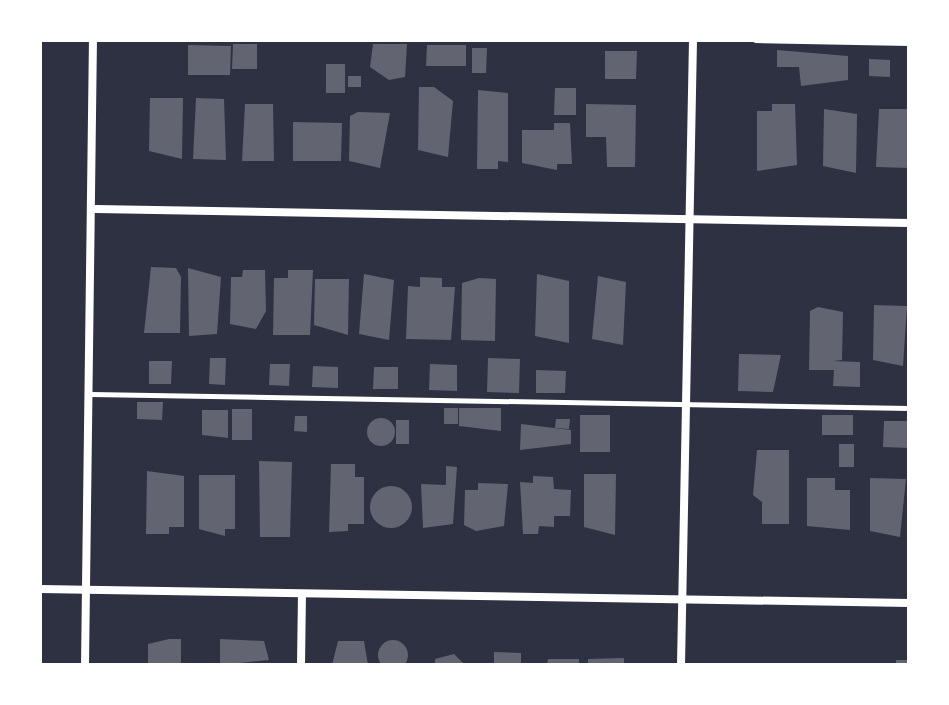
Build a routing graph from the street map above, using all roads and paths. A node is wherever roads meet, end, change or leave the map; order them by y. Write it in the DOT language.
graph roads {
  1 [pos="93,40"];
  2 [pos="693,40"];
  3 [pos="755,40"];
  4 [pos="909,43"];
  5 [pos="96,209"];
  6 [pos="690,219"];
  7 [pos="909,223"];
  8 [pos="91,394"];
  9 [pos="686,404"];
  10 [pos="909,408"];
  11 [pos="40,589"];
  12 [pos="87,590"];
  13 [pos="302,594"];
  14 [pos="682,599"];
  15 [pos="909,603"];
  16 [pos="85,665"];
  17 [pos="301,665"];
  18 [pos="681,665"];
  1 -- 5 [label="street"];
  2 -- 6 [label="street"];
  3 -- 4 [label="lane"];
  5 -- 6 [label="street"];
  5 -- 8 [label="street"];
  6 -- 7 [label="street"];
  6 -- 9 [label="street"];
  8 -- 9 [label="lane"];
  8 -- 12 [label="street"];
  9 -- 10 [label="lane"];
  9 -- 14 [label="street"];
  11 -- 12 [label="street"];
  12 -- 13 [label="street"];
  12 -- 16 [label="street"];
  13 -- 14 [label="street"];
  13 -- 17 [label="street"];
  14 -- 15 [label="street"];
  14 -- 18 [label="street"];
}
